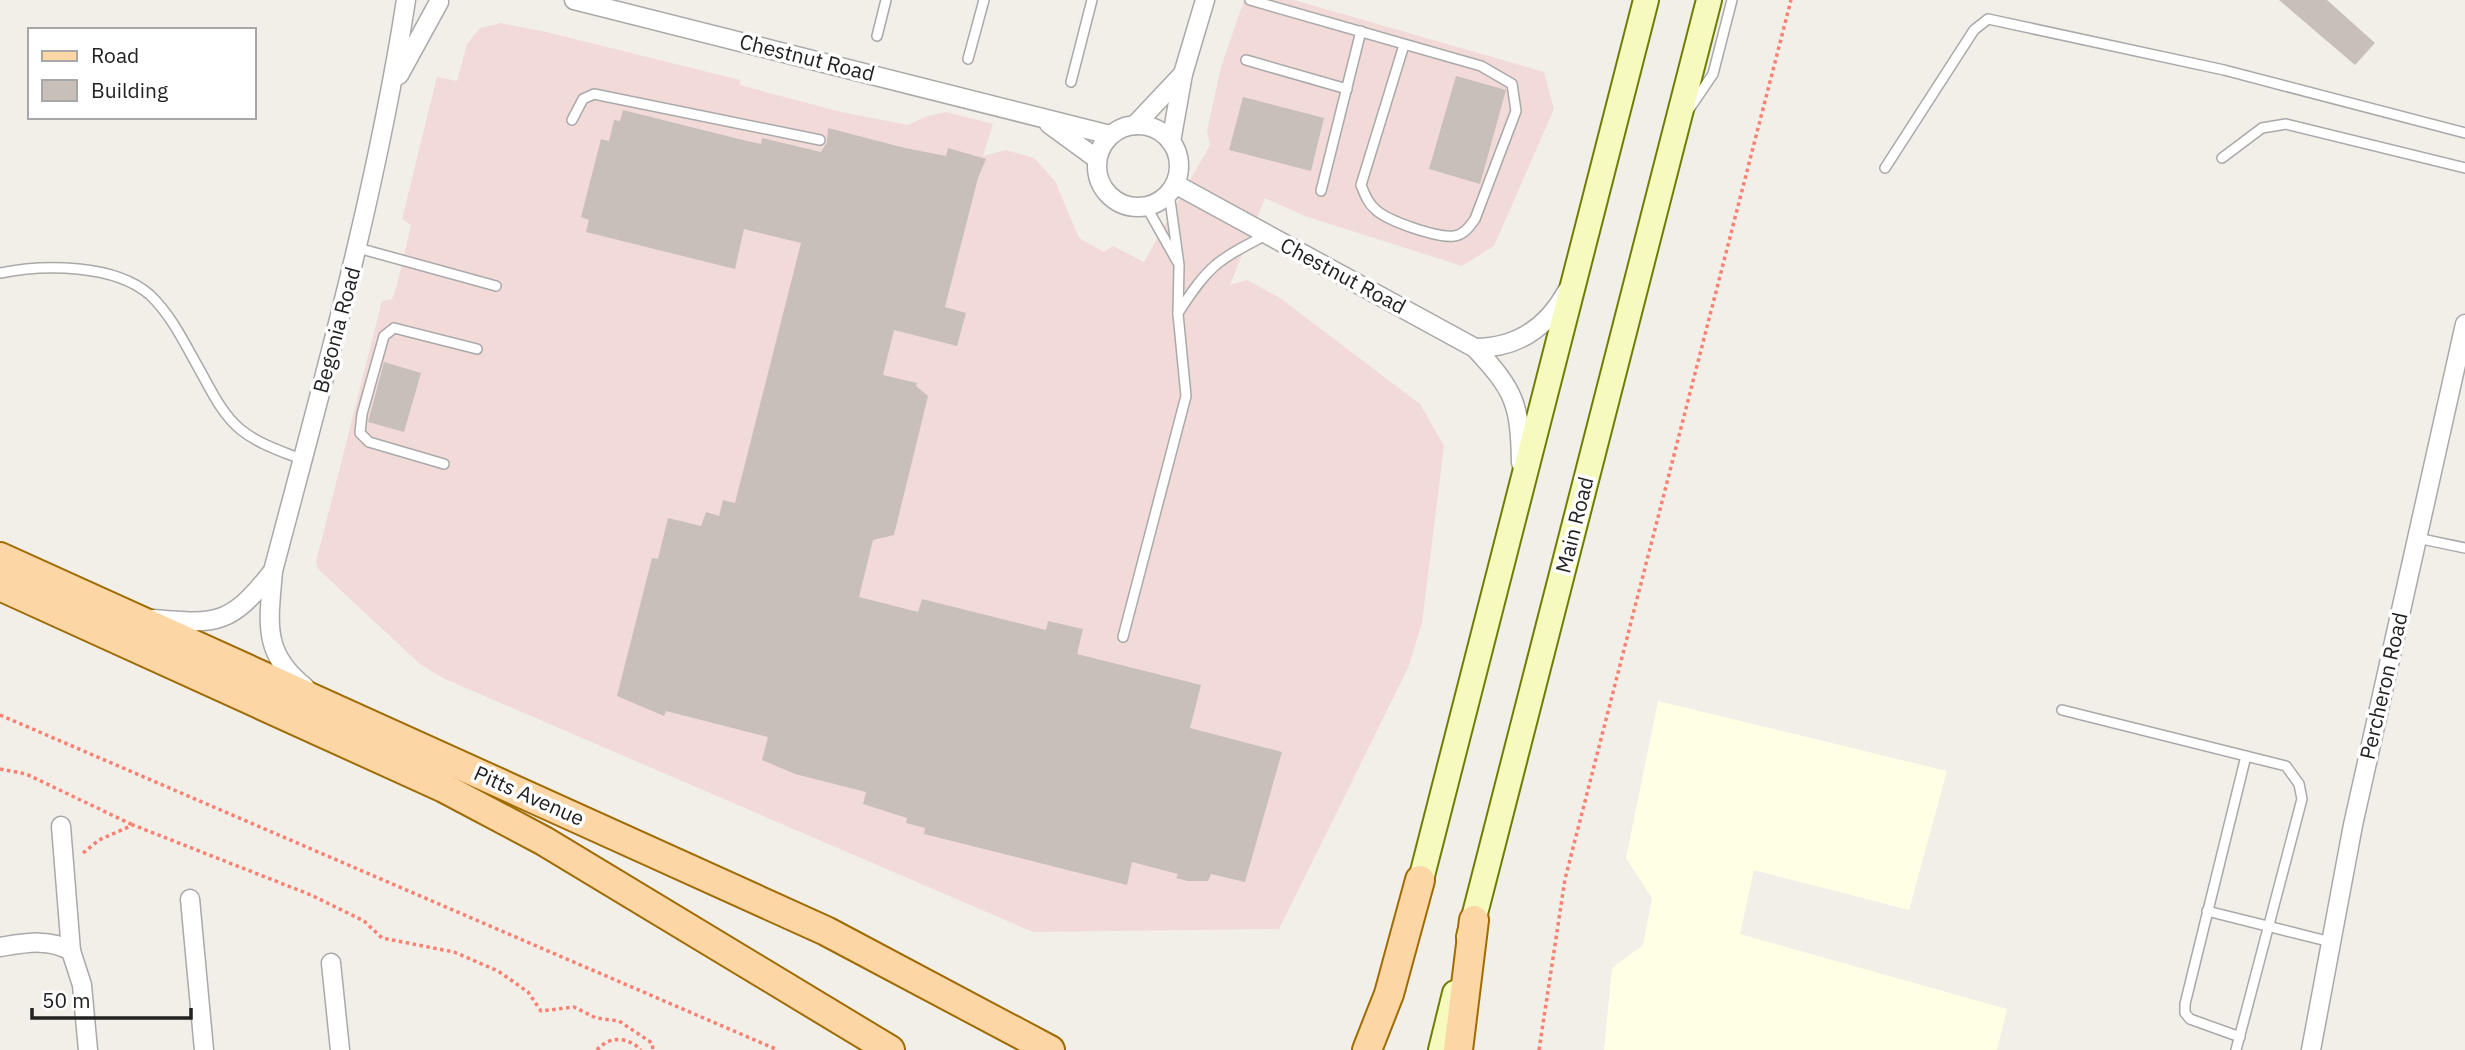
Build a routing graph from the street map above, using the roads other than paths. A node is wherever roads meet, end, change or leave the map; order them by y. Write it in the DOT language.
graph roads {
  1 [pos="406,0"];
  2 [pos="574,0"];
  3 [pos="886,0"];
  4 [pos="984,0"];
  5 [pos="1092,0"];
  6 [pos="1205,0"];
  7 [pos="1250,0"];
  8 [pos="1646,0"];
  9 [pos="1709,0"];
  10 [pos="1732,0"];
  11 [pos="437,1"];
  12 [pos="1362,31"];
  13 [pos="877,36"];
  14 [pos="1404,45"];
  15 [pos="968,59"];
  16 [pos="1246,60"];
  17 [pos="1183,74"];
  18 [pos="1071,82"];
  19 [pos="392,87"];
  20 [pos="1347,89"];
  21 [pos="1040,118"];
  22 [pos="572,120"];
  23 [pos="1135,125"];
  24 [pos="1676,128"];
  25 [pos="2465,134"];
  26 [pos="1110,135"];
  27 [pos="820,139"];
  28 [pos="1171,142"];
  29 [pos="2222,158"];
  30 [pos="1097,159"];
  31 [pos="2465,168"];
  32 [pos="1885,169"];
  33 [pos="1172,188"];
  34 [pos="1321,191"];
  35 [pos="1146,206"];
  36 [pos="1266,235"];
  37 [pos="358,248"];
  38 [pos="1180,265"];
  39 [pos="1579,268"];
  40 [pos="0,273"];
  41 [pos="496,286"];
  42 [pos="1178,314"];
  43 [pos="2465,324"];
  44 [pos="1475,348"];
  45 [pos="477,349"];
  46 [pos="303,460"];
  47 [pos="444,464"];
  48 [pos="1521,490"];
  49 [pos="2417,538"];
  50 [pos="2465,548"];
  51 [pos="0,557"];
  52 [pos="273,571"];
  53 [pos="0,586"];
  54 [pos="138,617"];
  55 [pos="1123,637"];
  56 [pos="330,706"];
  57 [pos="2062,710"];
  58 [pos="2246,756"];
  59 [pos="61,826"];
  60 [pos="1420,880"];
  61 [pos="190,899"];
  62 [pos="2207,911"];
  63 [pos="1474,920"];
  64 [pos="2269,926"];
  65 [pos="2330,942"];
  66 [pos="0,947"];
  67 [pos="71,951"];
  68 [pos="331,963"];
  69 [pos="2240,1037"];
  70 [pos="88,1050"];
  71 [pos="204,1050"];
  72 [pos="340,1050"];
  73 [pos="890,1050"];
  74 [pos="1050,1050"];
  75 [pos="1367,1050"];
  76 [pos="1380,1050"];
  77 [pos="1441,1050"];
  78 [pos="1458,1050"];
  79 [pos="2236,1050"];
  80 [pos="2311,1050"];
  1 -- 19 [label="street, Begonia Road"];
  2 -- 21 [label="street, Chestnut Road"];
  3 -- 13 [label="lane"];
  4 -- 15 [label="lane"];
  5 -- 18 [label="lane"];
  6 -- 17 [label="street"];
  7 -- 12 [label="lane"];
  8 -- 39 [label="main road"];
  9 -- 24 [label="main road, Main Road"];
  10 -- 24 [label="lane"];
  11 -- 19 [label="street, Begonia Road"];
  12 -- 14 [label="lane"];
  12 -- 20 [label="lane"];
  14 -- 14 [label="lane"];
  16 -- 20 [label="lane"];
  17 -- 23 [label="street"];
  17 -- 28 [label="street"];
  19 -- 37 [label="street, Begonia Road"];
  20 -- 34 [label="lane"];
  21 -- 26 [label="street, Chestnut Road"];
  21 -- 30 [label="street, Chestnut Road"];
  22 -- 27 [label="lane"];
  23 -- 26 [label="street"];
  23 -- 28 [label="street"];
  24 -- 63 [label="main road, Main Road"];
  25 -- 32 [label="lane"];
  26 -- 30 [label="street"];
  28 -- 33 [label="street"];
  29 -- 31 [label="lane"];
  30 -- 35 [label="street"];
  33 -- 35 [label="street"];
  33 -- 36 [label="street, Chestnut Road"];
  33 -- 38 [label="lane"];
  35 -- 38 [label="lane"];
  36 -- 42 [label="lane"];
  36 -- 44 [label="street, Chestnut Road"];
  37 -- 41 [label="lane"];
  37 -- 46 [label="street, Begonia Road"];
  38 -- 42 [label="lane"];
  39 -- 44 [label="street"];
  39 -- 48 [label="main road"];
  40 -- 46 [label="lane"];
  42 -- 55 [label="lane"];
  43 -- 49 [label="street, Percheron Road"];
  44 -- 48 [label="street, Chestnut Road"];
  45 -- 47 [label="lane"];
  46 -- 52 [label="street, Begonia Road"];
  48 -- 60 [label="main road"];
  49 -- 50 [label="lane"];
  49 -- 65 [label="street, Percheron Road"];
  51 -- 54 [label="main road, Pitts Avenue"];
  52 -- 54 [label="street"];
  52 -- 56 [label="street"];
  53 -- 73 [label="main road, Pitts Avenue"];
  54 -- 56 [label="main road, Pitts Avenue"];
  56 -- 74 [label="main road, Pitts Avenue"];
  57 -- 58 [label="lane"];
  58 -- 62 [label="lane"];
  58 -- 64 [label="lane"];
  59 -- 67 [label="street"];
  60 -- 75 [label="main road"];
  60 -- 76 [label="main road"];
  61 -- 71 [label="street"];
  62 -- 64 [label="lane"];
  62 -- 69 [label="lane"];
  63 -- 77 [label="main road, Main Road"];
  63 -- 78 [label="main road"];
  64 -- 65 [label="lane"];
  64 -- 69 [label="lane"];
  65 -- 80 [label="street, Percheron Road"];
  66 -- 67 [label="street"];
  67 -- 70 [label="street"];
  68 -- 72 [label="street"];
  69 -- 79 [label="lane"];
}
